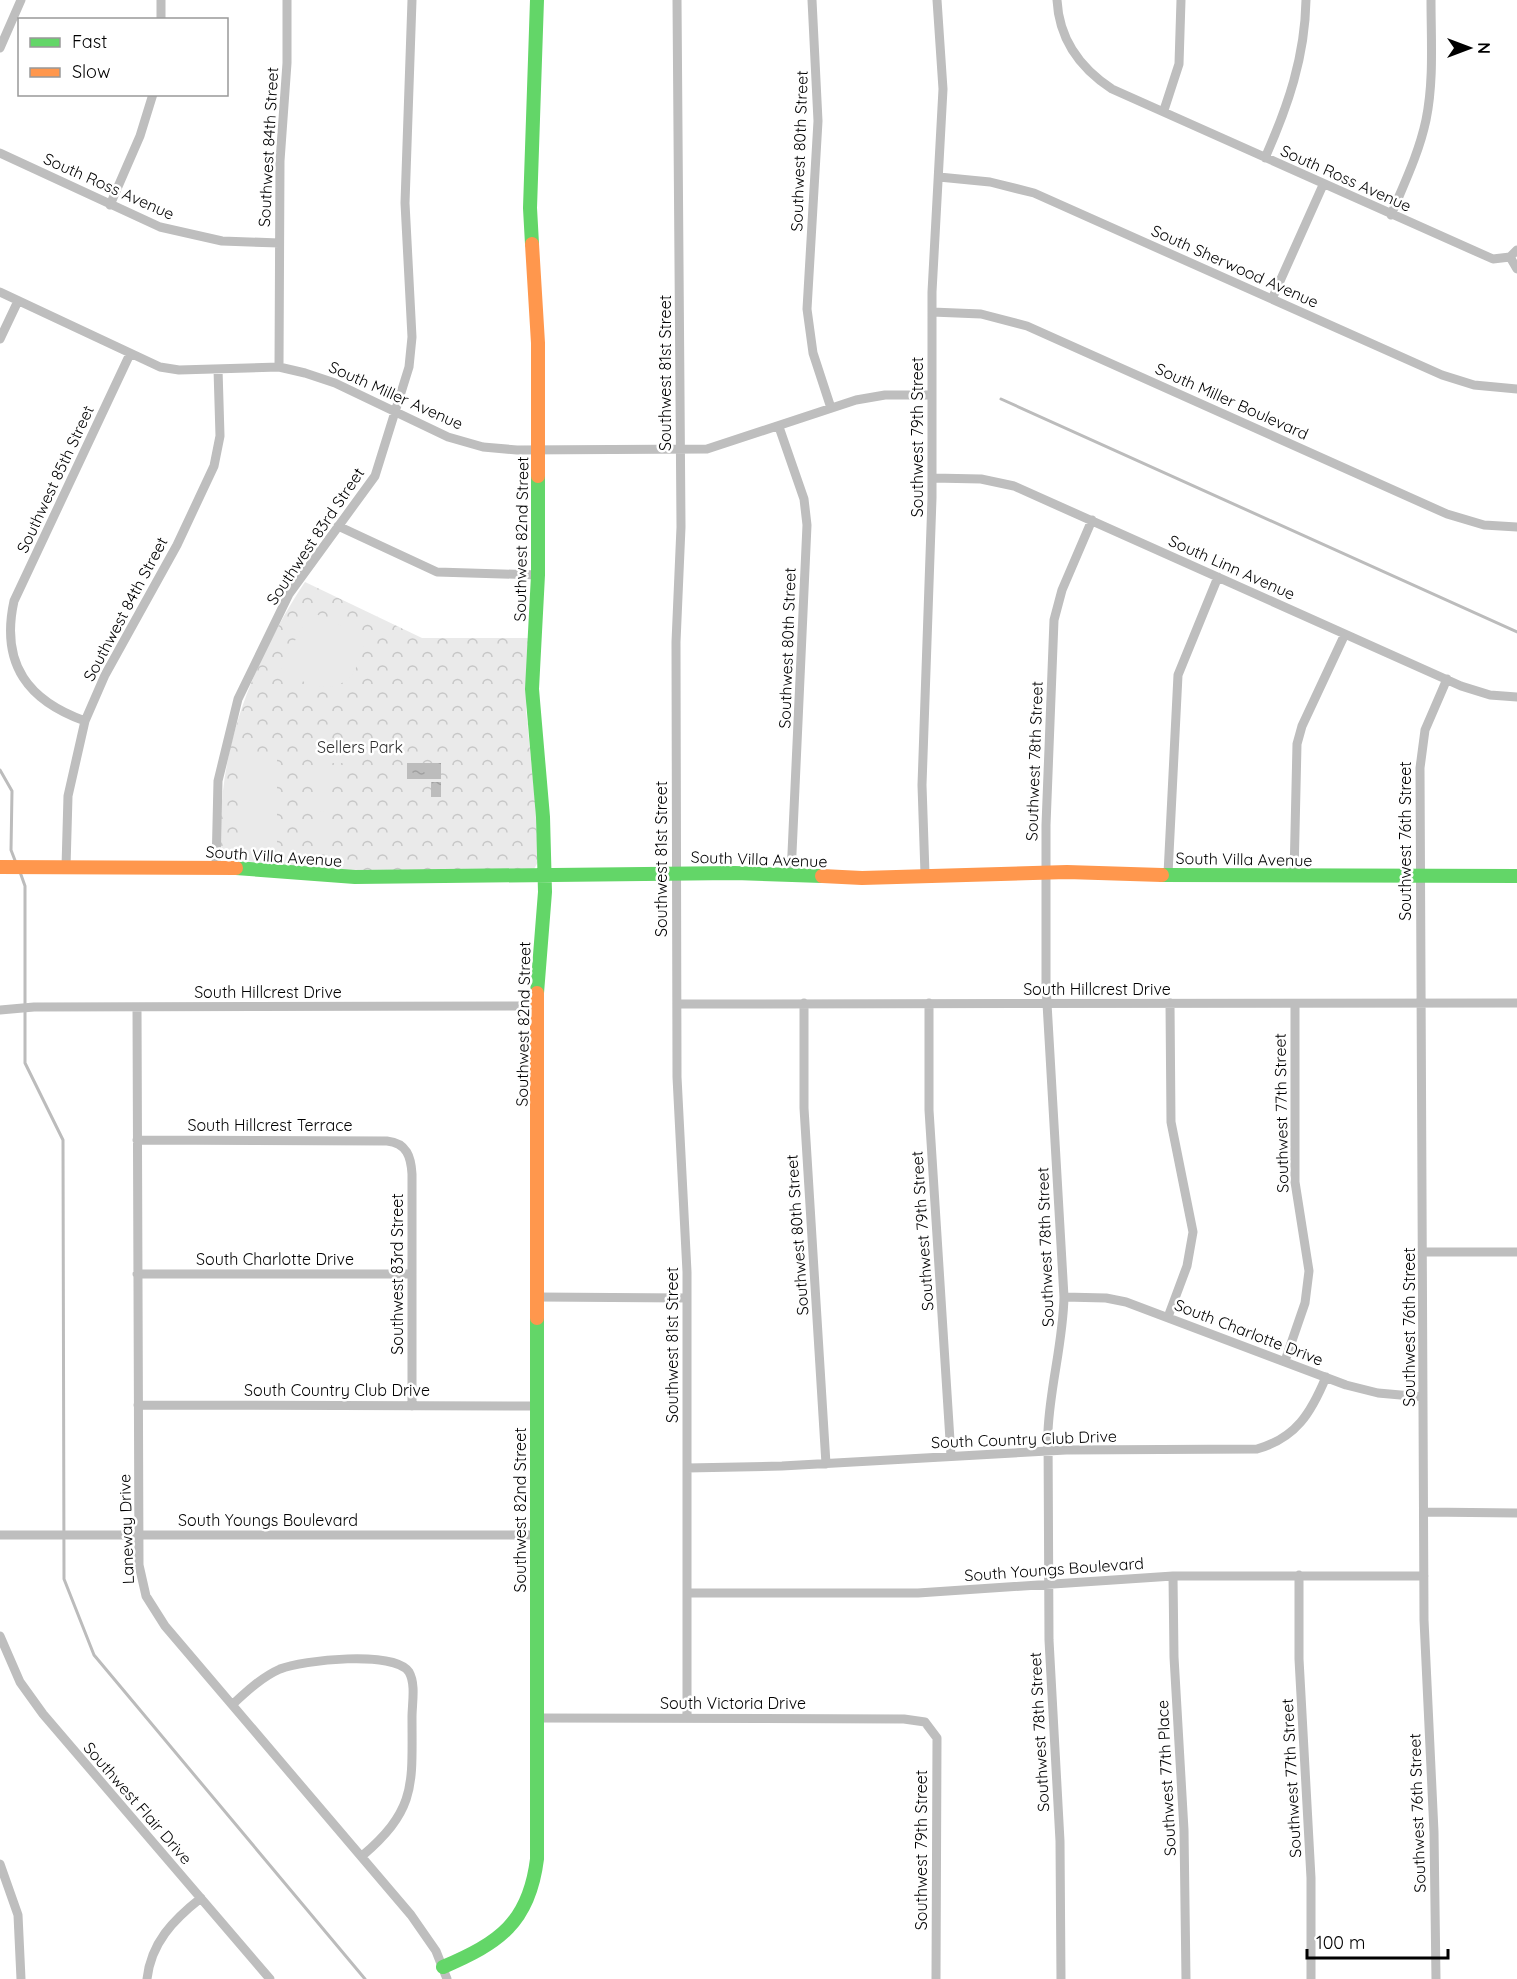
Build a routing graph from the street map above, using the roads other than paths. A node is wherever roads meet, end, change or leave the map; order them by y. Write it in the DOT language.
graph roads {
  1 [pos="21,0"];
  2 [pos="161,0"];
  3 [pos="287,0"];
  4 [pos="412,0"];
  5 [pos="537,0"];
  6 [pos="677,0"];
  7 [pos="812,0"];
  8 [pos="938,0"];
  9 [pos="1057,0"];
  10 [pos="1181,0"];
  11 [pos="1306,0"];
  12 [pos="1431,0"];
  13 [pos="161,18"];
  14 [pos="0,48"];
  15 [pos="152,96"];
  16 [pos="1164,110"];
  17 [pos="0,153"];
  18 [pos="1265,158"];
  19 [pos="939,177"];
  20 [pos="1323,185"];
  21 [pos="110,206"];
  22 [pos="1391,215"];
  23 [pos="279,243"];
  24 [pos="1517,250"];
  25 [pos="1510,257"];
  26 [pos="1517,269"];
  27 [pos="0,292"];
  28 [pos="1272,299"];
  29 [pos="18,301"];
  30 [pos="932,312"];
  31 [pos="0,339"];
  32 [pos="130,354"];
  33 [pos="279,367"];
  34 [pos="218,369"];
  35 [pos="1517,389"];
  36 [pos="932,395"];
  37 [pos="831,408"];
  38 [pos="395,412"];
  39 [pos="779,427"];
  40 [pos="539,450"];
  41 [pos="680,450"];
  42 [pos="933,478"];
  43 [pos="1092,520"];
  44 [pos="338,526"];
  45 [pos="1517,527"];
  46 [pos="538,575"];
  47 [pos="1218,578"];
  48 [pos="1346,634"];
  49 [pos="1447,679"];
  50 [pos="1517,697"];
  51 [pos="85,721"];
  52 [pos="3,867"];
  53 [pos="66,867"];
  54 [pos="216,867"];
  55 [pos="1046,872"];
  56 [pos="676,873"];
  57 [pos="925,874"];
  58 [pos="1168,874"];
  59 [pos="545,875"];
  60 [pos="791,875"];
  61 [pos="1294,876"];
  62 [pos="1517,876"];
  63 [pos="1420,877"];
  64 [pos="929,1003"];
  65 [pos="1420,1003"];
  66 [pos="1517,1003"];
  67 [pos="677,1004"];
  68 [pos="804,1004"];
  69 [pos="1046,1004"];
  70 [pos="1170,1004"];
  71 [pos="1295,1004"];
  72 [pos="537,1006"];
  73 [pos="137,1007"];
  74 [pos="4,1010"];
  75 [pos="137,1140"];
  76 [pos="401,1145"];
  77 [pos="1424,1252"];
  78 [pos="1517,1252"];
  79 [pos="137,1274"];
  80 [pos="412,1274"];
  81 [pos="537,1298"];
  82 [pos="687,1298"];
  83 [pos="1064,1298"];
  84 [pos="1168,1317"];
  85 [pos="1286,1361"];
  86 [pos="1326,1377"];
  87 [pos="1424,1397"];
  88 [pos="138,1405"];
  89 [pos="412,1406"];
  90 [pos="537,1406"];
  91 [pos="1049,1451"];
  92 [pos="951,1456"];
  93 [pos="826,1464"];
  94 [pos="687,1468"];
  95 [pos="1424,1512"];
  96 [pos="1517,1513"];
  97 [pos="0,1535"];
  98 [pos="139,1535"];
  99 [pos="537,1535"];
  100 [pos="1299,1575"];
  101 [pos="1173,1576"];
  102 [pos="1424,1576"];
  103 [pos="1049,1584"];
  104 [pos="687,1593"];
  105 [pos="1,1641"];
  106 [pos="233,1704"];
  107 [pos="537,1718"];
  108 [pos="687,1718"];
  109 [pos="928,1725"];
  110 [pos="362,1856"];
  111 [pos="0,1864"];
  112 [pos="201,1898"];
  113 [pos="445,1973"];
  114 [pos="21,1979"];
  115 [pos="147,1979"];
  116 [pos="270,1979"];
  117 [pos="936,1979"];
  118 [pos="1061,1979"];
  119 [pos="1186,1979"];
  120 [pos="1311,1979"];
  121 [pos="1436,1979"];
  1 -- 14 [label="street"];
  2 -- 13 [label="street"];
  3 -- 23 [label="street, Southwest 84th Street"];
  4 -- 38 [label="street, Southwest 83rd Street"];
  5 -- 40 [label="street, Southwest 82nd Street"];
  6 -- 41 [label="street, Southwest 81st Street"];
  7 -- 37 [label="street, Southwest 80th Street"];
  8 -- 19 [label="street, Southwest 79th Street"];
  9 -- 16 [label="street"];
  10 -- 16 [label="street"];
  11 -- 18 [label="street"];
  12 -- 22 [label="street"];
  15 -- 21 [label="street"];
  16 -- 18 [label="street, South Ross Avenue"];
  17 -- 21 [label="street, South Ross Avenue"];
  18 -- 20 [label="street, South Ross Avenue"];
  19 -- 28 [label="street, South Sherwood Avenue"];
  19 -- 30 [label="street, Southwest 79th Street"];
  20 -- 22 [label="street, South Ross Avenue"];
  20 -- 28 [label="street"];
  21 -- 23 [label="street, South Ross Avenue"];
  22 -- 25 [label="street, South Ross Avenue"];
  23 -- 33 [label="street, Southwest 84th Street"];
  24 -- 25 [label="street"];
  25 -- 26 [label="street"];
  27 -- 29 [label="street, South Miller Avenue"];
  28 -- 35 [label="street, South Sherwood Avenue"];
  29 -- 31 [label="street"];
  29 -- 32 [label="street, South Miller Avenue"];
  30 -- 36 [label="street, Southwest 79th Street"];
  30 -- 45 [label="street, South Miller Boulevard"];
  32 -- 34 [label="street, South Miller Avenue"];
  32 -- 51 [label="street, Southwest 85th Street"];
  33 -- 34 [label="street, South Miller Avenue"];
  33 -- 38 [label="street, South Miller Avenue"];
  34 -- 51 [label="street, Southwest 84th Street"];
  36 -- 37 [label="street, South Miller Avenue"];
  36 -- 42 [label="street, Southwest 79th Street"];
  37 -- 39 [label="street, South Miller Avenue"];
  38 -- 40 [label="street, South Miller Avenue"];
  38 -- 44 [label="street, Southwest 83rd Street"];
  39 -- 41 [label="street, South Miller Avenue"];
  39 -- 60 [label="street, Southwest 80th Street"];
  40 -- 41 [label="street, South Miller Avenue"];
  40 -- 46 [label="street, Southwest 82nd Street"];
  41 -- 56 [label="street, Southwest 81st Street"];
  42 -- 43 [label="street, South Linn Avenue"];
  42 -- 57 [label="street, Southwest 79th Street"];
  43 -- 47 [label="street, South Linn Avenue"];
  43 -- 55 [label="street, Southwest 78th Street"];
  44 -- 46 [label="street"];
  44 -- 54 [label="street, Southwest 83rd Street"];
  46 -- 59 [label="street, Southwest 82nd Street"];
  47 -- 48 [label="street, South Linn Avenue"];
  47 -- 58 [label="street"];
  48 -- 49 [label="street, South Linn Avenue"];
  48 -- 61 [label="street"];
  49 -- 50 [label="street, South Linn Avenue"];
  49 -- 63 [label="street, Southwest 76th Street"];
  51 -- 53 [label="street, Southwest 84th Street"];
  52 -- 53 [label="street, South Villa Avenue"];
  53 -- 54 [label="street, South Villa Avenue"];
  54 -- 59 [label="street, South Villa Avenue"];
  55 -- 57 [label="street, South Villa Avenue"];
  55 -- 58 [label="street, South Villa Avenue"];
  55 -- 69 [label="street, Southwest 78th Street"];
  56 -- 59 [label="street, South Villa Avenue"];
  56 -- 60 [label="street, South Villa Avenue"];
  56 -- 67 [label="street, Southwest 81st Street"];
  57 -- 60 [label="street, South Villa Avenue"];
  58 -- 61 [label="street, South Villa Avenue"];
  59 -- 72 [label="street, Southwest 82nd Street"];
  61 -- 63 [label="street, South Villa Avenue"];
  62 -- 63 [label="street, South Villa Avenue"];
  63 -- 65 [label="street, Southwest 76th Street"];
  64 -- 68 [label="street, South Hillcrest Drive"];
  64 -- 69 [label="street, South Hillcrest Drive"];
  64 -- 92 [label="street, Southwest 79th Street"];
  65 -- 66 [label="street, South Hillcrest Drive"];
  65 -- 71 [label="street, South Hillcrest Drive"];
  65 -- 77 [label="street, Southwest 76th Street"];
  67 -- 68 [label="street, South Hillcrest Drive"];
  67 -- 82 [label="street, Southwest 81st Street"];
  68 -- 93 [label="street, Southwest 80th Street"];
  69 -- 70 [label="street, South Hillcrest Drive"];
  69 -- 83 [label="street, Southwest 78th Street"];
  70 -- 71 [label="street, South Hillcrest Drive"];
  70 -- 84 [label="street"];
  71 -- 85 [label="street, Southwest 77th Street"];
  72 -- 73 [label="street, South Hillcrest Drive"];
  72 -- 81 [label="street, Southwest 82nd Street"];
  73 -- 74 [label="street, South Hillcrest Drive"];
  73 -- 75 [label="street, Laneway Drive"];
  75 -- 76 [label="street, South Hillcrest Terrace"];
  75 -- 79 [label="street, Laneway Drive"];
  76 -- 80 [label="street, Southwest 83rd Street"];
  77 -- 78 [label="street"];
  77 -- 87 [label="street, Southwest 76th Street"];
  79 -- 80 [label="street, South Charlotte Drive"];
  79 -- 88 [label="street, Laneway Drive"];
  80 -- 89 [label="street, Southwest 83rd Street"];
  81 -- 82 [label="street"];
  81 -- 90 [label="street, Southwest 82nd Street"];
  82 -- 94 [label="street, Southwest 81st Street"];
  83 -- 84 [label="street, South Charlotte Drive"];
  83 -- 91 [label="street, Southwest 78th Street"];
  84 -- 85 [label="street, South Charlotte Drive"];
  85 -- 86 [label="street, South Charlotte Drive"];
  86 -- 87 [label="street, South Charlotte Drive"];
  86 -- 91 [label="street, South Country Club Drive"];
  87 -- 95 [label="street, Southwest 76th Street"];
  88 -- 89 [label="street, South Country Club Drive"];
  88 -- 98 [label="street, Laneway Drive"];
  89 -- 90 [label="street, South Country Club Drive"];
  90 -- 99 [label="street, Southwest 82nd Street"];
  91 -- 92 [label="street, South Country Club Drive"];
  91 -- 103 [label="street, Southwest 78th Street"];
  92 -- 93 [label="street, South Country Club Drive"];
  93 -- 94 [label="street, South Country Club Drive"];
  94 -- 104 [label="street, Southwest 81st Street"];
  95 -- 96 [label="street"];
  95 -- 102 [label="street, Southwest 76th Street"];
  97 -- 98 [label="street, South Youngs Boulevard"];
  98 -- 99 [label="street, South Youngs Boulevard"];
  98 -- 106 [label="street, Laneway Drive"];
  99 -- 107 [label="street, Southwest 82nd Street"];
  100 -- 101 [label="street, South Youngs Boulevard"];
  100 -- 102 [label="street, South Youngs Boulevard"];
  100 -- 120 [label="street, Southwest 77th Street"];
  101 -- 103 [label="street, South Youngs Boulevard"];
  101 -- 119 [label="street, Southwest 77th Place"];
  102 -- 121 [label="street, Southwest 76th Street"];
  103 -- 104 [label="street, South Youngs Boulevard"];
  103 -- 118 [label="street, Southwest 78th Street"];
  104 -- 108 [label="street, Southwest 81st Street"];
  105 -- 112 [label="street, Southwest Flair Drive"];
  106 -- 110 [label="street, Laneway Drive"];
  106 -- 110 [label="street"];
  107 -- 108 [label="street, South Victoria Drive"];
  107 -- 113 [label="street, Southwest 82nd Street"];
  108 -- 109 [label="street, South Victoria Drive"];
  109 -- 117 [label="street, Southwest 79th Street"];
  110 -- 113 [label="street, Laneway Drive"];
  111 -- 114 [label="street"];
  112 -- 115 [label="street"];
  112 -- 116 [label="street, Southwest Flair Drive"];
}
